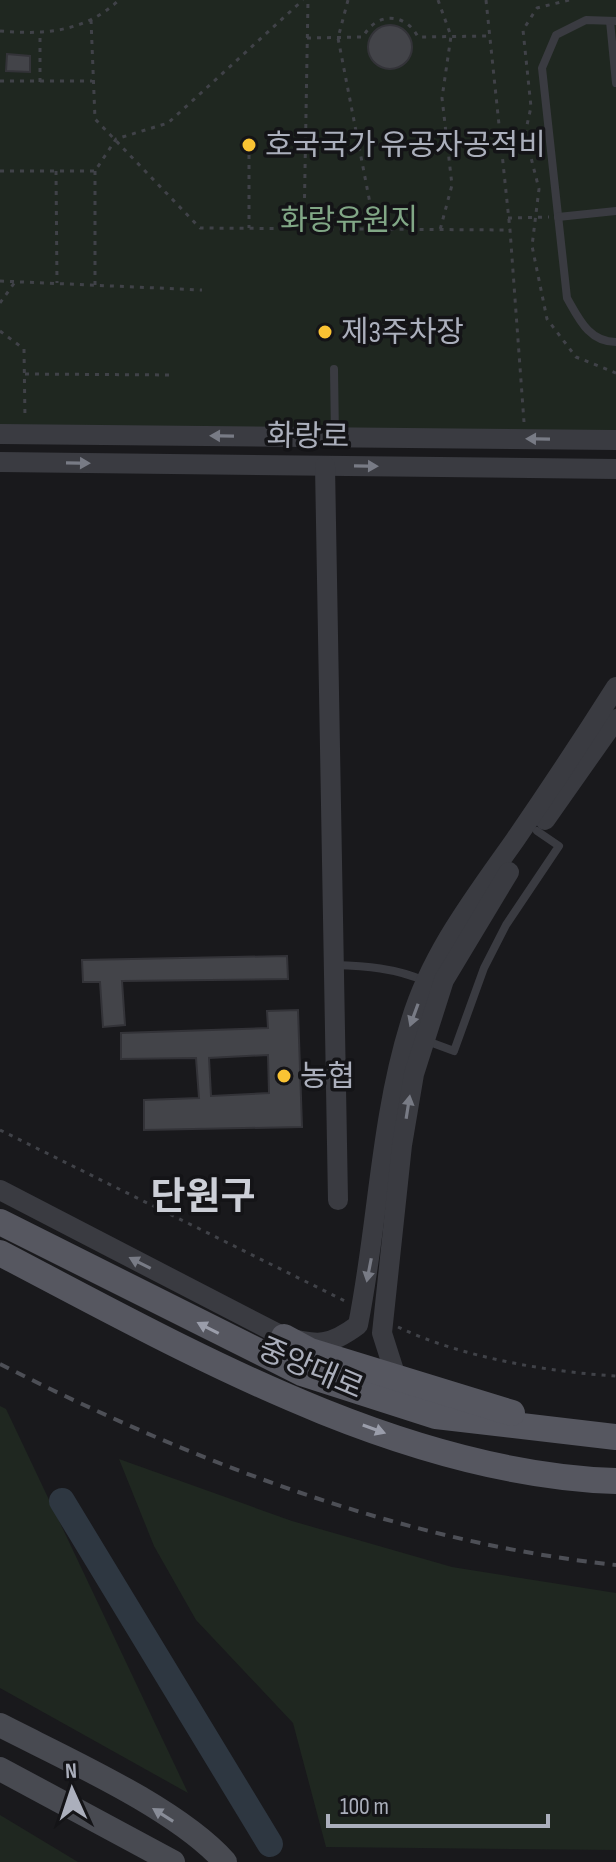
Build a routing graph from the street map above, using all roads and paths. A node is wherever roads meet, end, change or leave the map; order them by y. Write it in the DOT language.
graph roads {
  1 [pos="119,0"];
  2 [pos="305,0"];
  3 [pos="348,0"];
  4 [pos="438,0"];
  5 [pos="486,0"];
  6 [pos="91,20"];
  7 [pos="613,21"];
  8 [pos="0,31"];
  9 [pos="40,35"];
  10 [pos="451,36"];
  11 [pos="490,36"];
  12 [pos="307,38"];
  13 [pos="338,38"];
  14 [pos="0,81"];
  15 [pos="93,81"];
  16 [pos="40,82"];
  17 [pos="616,83"];
  18 [pos="116,139"];
  19 [pos="249,145"];
  20 [pos="0,171"];
  21 [pos="56,171"];
  22 [pos="95,171"];
  23 [pos="616,211"];
  24 [pos="558,217"];
  25 [pos="508,218"];
  26 [pos="249,228"];
  27 [pos="304,229"];
  28 [pos="375,229"];
  29 [pos="440,230"];
  30 [pos="510,230"];
  31 [pos="0,281"];
  32 [pos="15,282"];
  33 [pos="57,284"];
  34 [pos="95,285"];
  35 [pos="202,290"];
  36 [pos="0,303"];
  37 [pos="0,331"];
  38 [pos="616,342"];
  39 [pos="334,369"];
  40 [pos="25,374"];
  41 [pos="174,375"];
  42 [pos="0,434"];
  43 [pos="25,434"];
  44 [pos="335,437"];
  45 [pos="525,439"];
  46 [pos="616,440"];
  47 [pos="0,462"];
  48 [pos="325,466"];
  49 [pos="616,469"];
  50 [pos="616,687"];
  51 [pos="616,719"];
  52 [pos="537,831"];
  53 [pos="334,965"];
  54 [pos="432,986"];
  55 [pos="423,1039"];
  56 [pos="0,1130"];
  57 [pos="0,1190"];
  58 [pos="338,1200"];
  59 [pos="0,1222"];
  60 [pos="0,1253"];
  61 [pos="0,1274"];
  62 [pos="361,1309"];
  63 [pos="383,1320"];
  64 [pos="284,1337"];
  65 [pos="616,1376"];
  66 [pos="396,1377"];
  67 [pos="333,1414"];
  68 [pos="576,1433"];
  69 [pos="616,1437"];
  70 [pos="616,1481"];
  71 [pos="0,1725"];
  72 [pos="0,1769"];
  73 [pos="173,1862"];
  74 [pos="225,1862"];
  1 -- 6 [label="path"];
  2 -- 12 [label="path"];
  2 -- 18 [label="path"];
  3 -- 13 [label="path"];
  4 -- 10 [label="path"];
  5 -- 11 [label="path"];
  6 -- 9 [label="path"];
  6 -- 15 [label="path"];
  7 -- 17 [label="lane"];
  7 -- 24 [label="lane"];
  8 -- 9 [label="path"];
  9 -- 16 [label="path"];
  10 -- 11 [label="path"];
  10 -- 13 [label="path"];
  10 -- 29 [label="path"];
  11 -- 25 [label="path"];
  12 -- 13 [label="path"];
  12 -- 27 [label="path"];
  13 -- 28 [label="path"];
  14 -- 16 [label="path"];
  15 -- 16 [label="path"];
  15 -- 18 [label="path"];
  18 -- 22 [label="path"];
  18 -- 26 [label="path"];
  19 -- 26 [label="path"];
  20 -- 21 [label="path"];
  21 -- 22 [label="path"];
  21 -- 33 [label="path"];
  22 -- 34 [label="path"];
  23 -- 24 [label="lane"];
  24 -- 25 [label="path"];
  24 -- 38 [label="lane"];
  25 -- 30 [label="path"];
  26 -- 27 [label="path"];
  27 -- 28 [label="path"];
  28 -- 29 [label="path"];
  29 -- 30 [label="path"];
  30 -- 45 [label="path"];
  31 -- 32 [label="path"];
  32 -- 33 [label="path"];
  32 -- 36 [label="path"];
  33 -- 34 [label="path"];
  34 -- 35 [label="path"];
  37 -- 40 [label="path"];
  39 -- 44 [label="lane"];
  40 -- 41 [label="path"];
  40 -- 43 [label="path"];
  42 -- 43 [label="street, 화랑로"];
  44 -- 43 [label="street, 화랑로, one-way"];
  44 -- 45 [label="street, 화랑로"];
  46 -- 45 [label="street, 화랑로, one-way"];
  47 -- 48 [label="street, 화랑로, one-way"];
  48 -- 49 [label="street, 화랑로, one-way"];
  48 -- 53 [label="street"];
  50 -- 54 [label="street"];
  51 -- 52 [label="street"];
  52 -- 54 [label="street"];
  52 -- 55 [label="lane"];
  53 -- 54 [label="lane"];
  53 -- 58 [label="street"];
  54 -- 55 [label="street"];
  54 -- 62 [label="street, one-way"];
  63 -- 55 [label="street, one-way"];
  56 -- 62 [label="path"];
  64 -- 57 [label="street, one-way"];
  68 -- 59 [label="main road, 중앙대로, one-way"];
  60 -- 67 [label="main road, 중앙대로"];
  61 -- 67 [label="main road"];
  62 -- 64 [label="street"];
  63 -- 65 [label="path"];
  63 -- 66 [label="street"];
  64 -- 66 [label="main road"];
  66 -- 68 [label="main road"];
  67 -- 70 [label="main road, 중앙대로, one-way"];
  68 -- 69 [label="main road, 중앙대로"];
  74 -- 71 [label="main road, one-way"];
  72 -- 73 [label="main road"];
}
